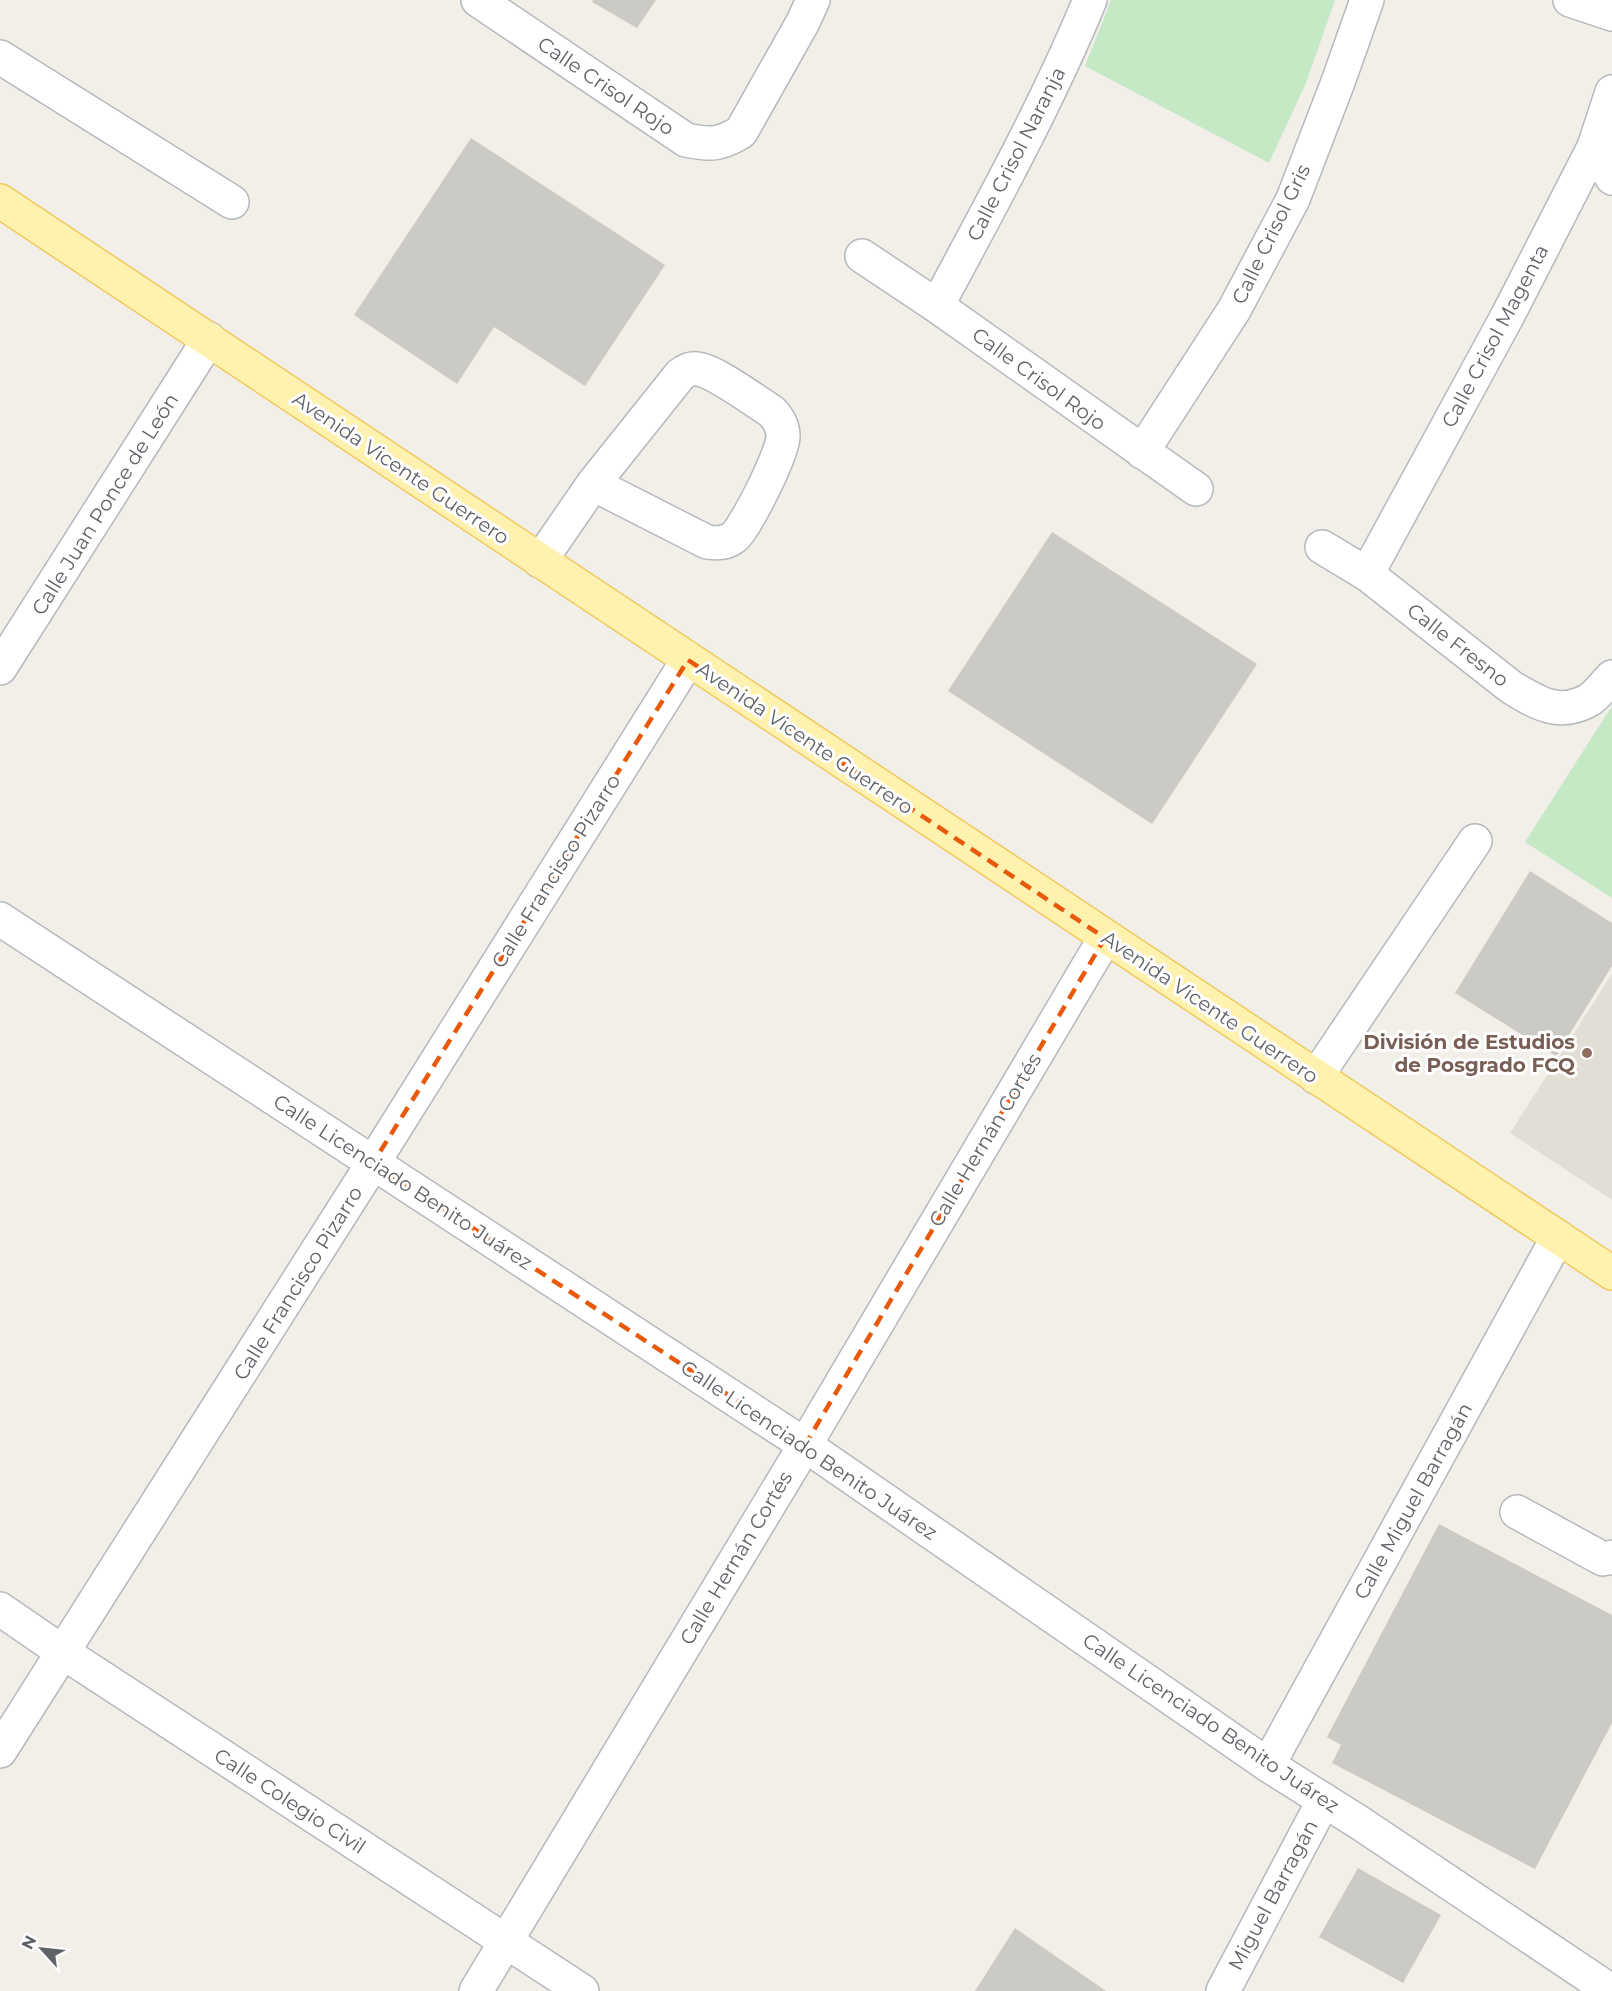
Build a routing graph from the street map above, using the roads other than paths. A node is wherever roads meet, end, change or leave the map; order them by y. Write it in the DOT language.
graph roads {
  1 [pos="813,0"];
  2 [pos="1090,0"];
  3 [pos="1367,0"];
  4 [pos="1570,0"];
  5 [pos="493,4"];
  6 [pos="1612,14"];
  7 [pos="0,57"];
  8 [pos="1612,92"];
  9 [pos="1594,147"];
  10 [pos="1612,178"];
  11 [pos="0,201"];
  12 [pos="232,202"];
  13 [pos="862,256"];
  14 [pos="936,306"];
  15 [pos="209,339"];
  16 [pos="1142,452"];
  17 [pos="593,484"];
  18 [pos="1196,489"];
  19 [pos="1322,547"];
  20 [pos="540,561"];
  21 [pos="1367,574"];
  22 [pos="688,660"];
  23 [pos="0,668"];
  24 [pos="1612,677"];
  25 [pos="1475,841"];
  26 [pos="0,919"];
  27 [pos="1105,938"];
  28 [pos="1316,1077"];
  29 [pos="373,1163"];
  30 [pos="1558,1237"];
  31 [pos="1612,1273"];
  32 [pos="805,1445"];
  33 [pos="1516,1512"];
  34 [pos="1612,1557"];
  35 [pos="0,1609"];
  36 [pos="64,1653"];
  37 [pos="0,1751"];
  38 [pos="1269,1765"];
  39 [pos="1324,1800"];
  40 [pos="505,1941"];
  41 [pos="1574,1981"];
  42 [pos="476,1991"];
  43 [pos="582,1991"];
  44 [pos="1223,1991"];
  45 [pos="1611,1991"];
  1 -- 5 [label="street, Calle Crisol Rojo"];
  2 -- 14 [label="street, Calle Crisol Naranja"];
  3 -- 16 [label="street, Calle Crisol Gris"];
  4 -- 6 [label="street"];
  7 -- 12 [label="street"];
  8 -- 9 [label="street, Calle Crisol Magenta"];
  9 -- 10 [label="street"];
  9 -- 21 [label="street, Calle Crisol Magenta"];
  11 -- 15 [label="main road, Avenida Vicente Guerrero"];
  13 -- 14 [label="street, Calle Crisol Rojo"];
  14 -- 16 [label="street, Calle Crisol Rojo"];
  15 -- 20 [label="main road, Avenida Vicente Guerrero"];
  15 -- 23 [label="street, Calle Juan Ponce de León"];
  16 -- 18 [label="street, Calle Crisol Rojo"];
  17 -- 17 [label="street"];
  17 -- 20 [label="street"];
  19 -- 21 [label="street, Calle Fresno"];
  20 -- 22 [label="main road, Avenida Vicente Guerrero"];
  21 -- 24 [label="street, Calle Fresno"];
  22 -- 27 [label="main road, Avenida Vicente Guerrero"];
  22 -- 29 [label="street, Calle Francisco Pizarro"];
  25 -- 28 [label="street"];
  26 -- 29 [label="street, Calle Licenciado Benito Juárez"];
  27 -- 28 [label="main road, Avenida Vicente Guerrero"];
  27 -- 32 [label="street, Calle Hernán Cortés"];
  28 -- 30 [label="main road, Avenida Vicente Guerrero"];
  29 -- 32 [label="street, Calle Licenciado Benito Juárez"];
  29 -- 36 [label="street, Calle Francisco Pizarro"];
  30 -- 31 [label="main road, Avenida Vicente Guerrero"];
  30 -- 38 [label="street, Calle Miguel Barragán"];
  32 -- 38 [label="street, Calle Licenciado Benito Juárez"];
  32 -- 40 [label="street, Calle Hernán Cortés"];
  33 -- 34 [label="street"];
  35 -- 36 [label="street, Calle Colegio Civil"];
  36 -- 37 [label="street, Calle Francisco Pizarro"];
  36 -- 40 [label="street, Calle Colegio Civil"];
  38 -- 39 [label="street, Calle Licenciado Benito Juárez"];
  39 -- 41 [label="street, Calle Licenciado Benito Juárez"];
  39 -- 44 [label="street, Miguel Barragán"];
  40 -- 42 [label="street, Calle Hernán Cortés"];
  40 -- 43 [label="street, Calle Colegio Civil"];
  41 -- 45 [label="street, Calle Licenciado Benito Juárez"];
}
